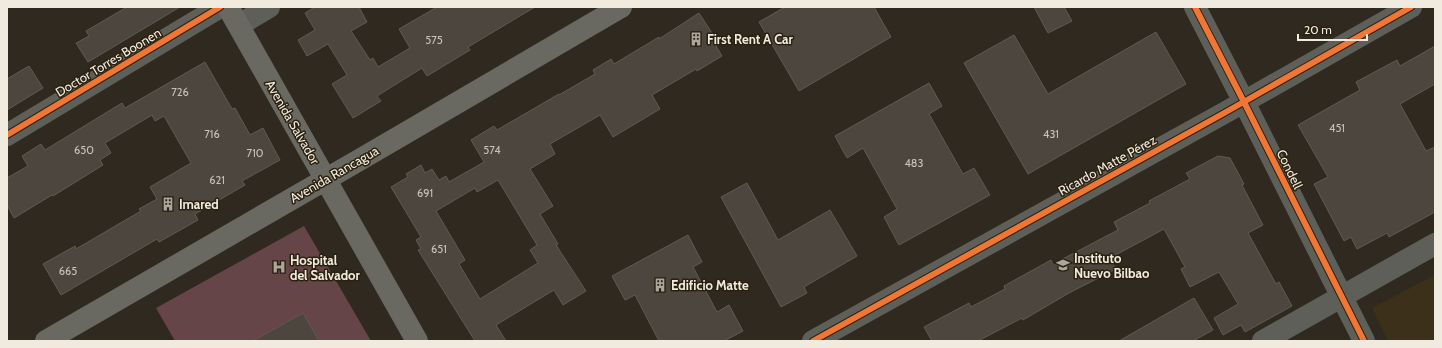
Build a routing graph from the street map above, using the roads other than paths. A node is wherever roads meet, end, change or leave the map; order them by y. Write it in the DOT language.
graph roads {
  1 [pos="220,7"];
  2 [pos="269,7"];
  3 [pos="621,7"];
  4 [pos="1195,7"];
  5 [pos="1412,7"];
  6 [pos="234,16"];
  7 [pos="1244,102"];
  8 [pos="7,135"];
  9 [pos="326,179"];
  10 [pos="1435,244"];
  11 [pos="1341,296"];
  12 [pos="46,341"];
  13 [pos="417,341"];
  14 [pos="813,341"];
  15 [pos="1263,341"];
  16 [pos="1364,341"];
  1 -- 8 [label="street, Doctor Torres Boonen"];
  2 -- 6 [label="street"];
  3 -- 9 [label="main road, Avenida Rancagua"];
  4 -- 7 [label="street, Condell"];
  5 -- 7 [label="street, Ricardo Matte Pérez"];
  6 -- 9 [label="main road, Avenida Salvador"];
  7 -- 11 [label="street, Condell"];
  7 -- 14 [label="street, Ricardo Matte Pérez"];
  9 -- 12 [label="main road, Avenida Rancagua"];
  9 -- 13 [label="main road, Avenida Salvador"];
  10 -- 11 [label="street"];
  11 -- 15 [label="street"];
  11 -- 16 [label="street, Condell"];
}
